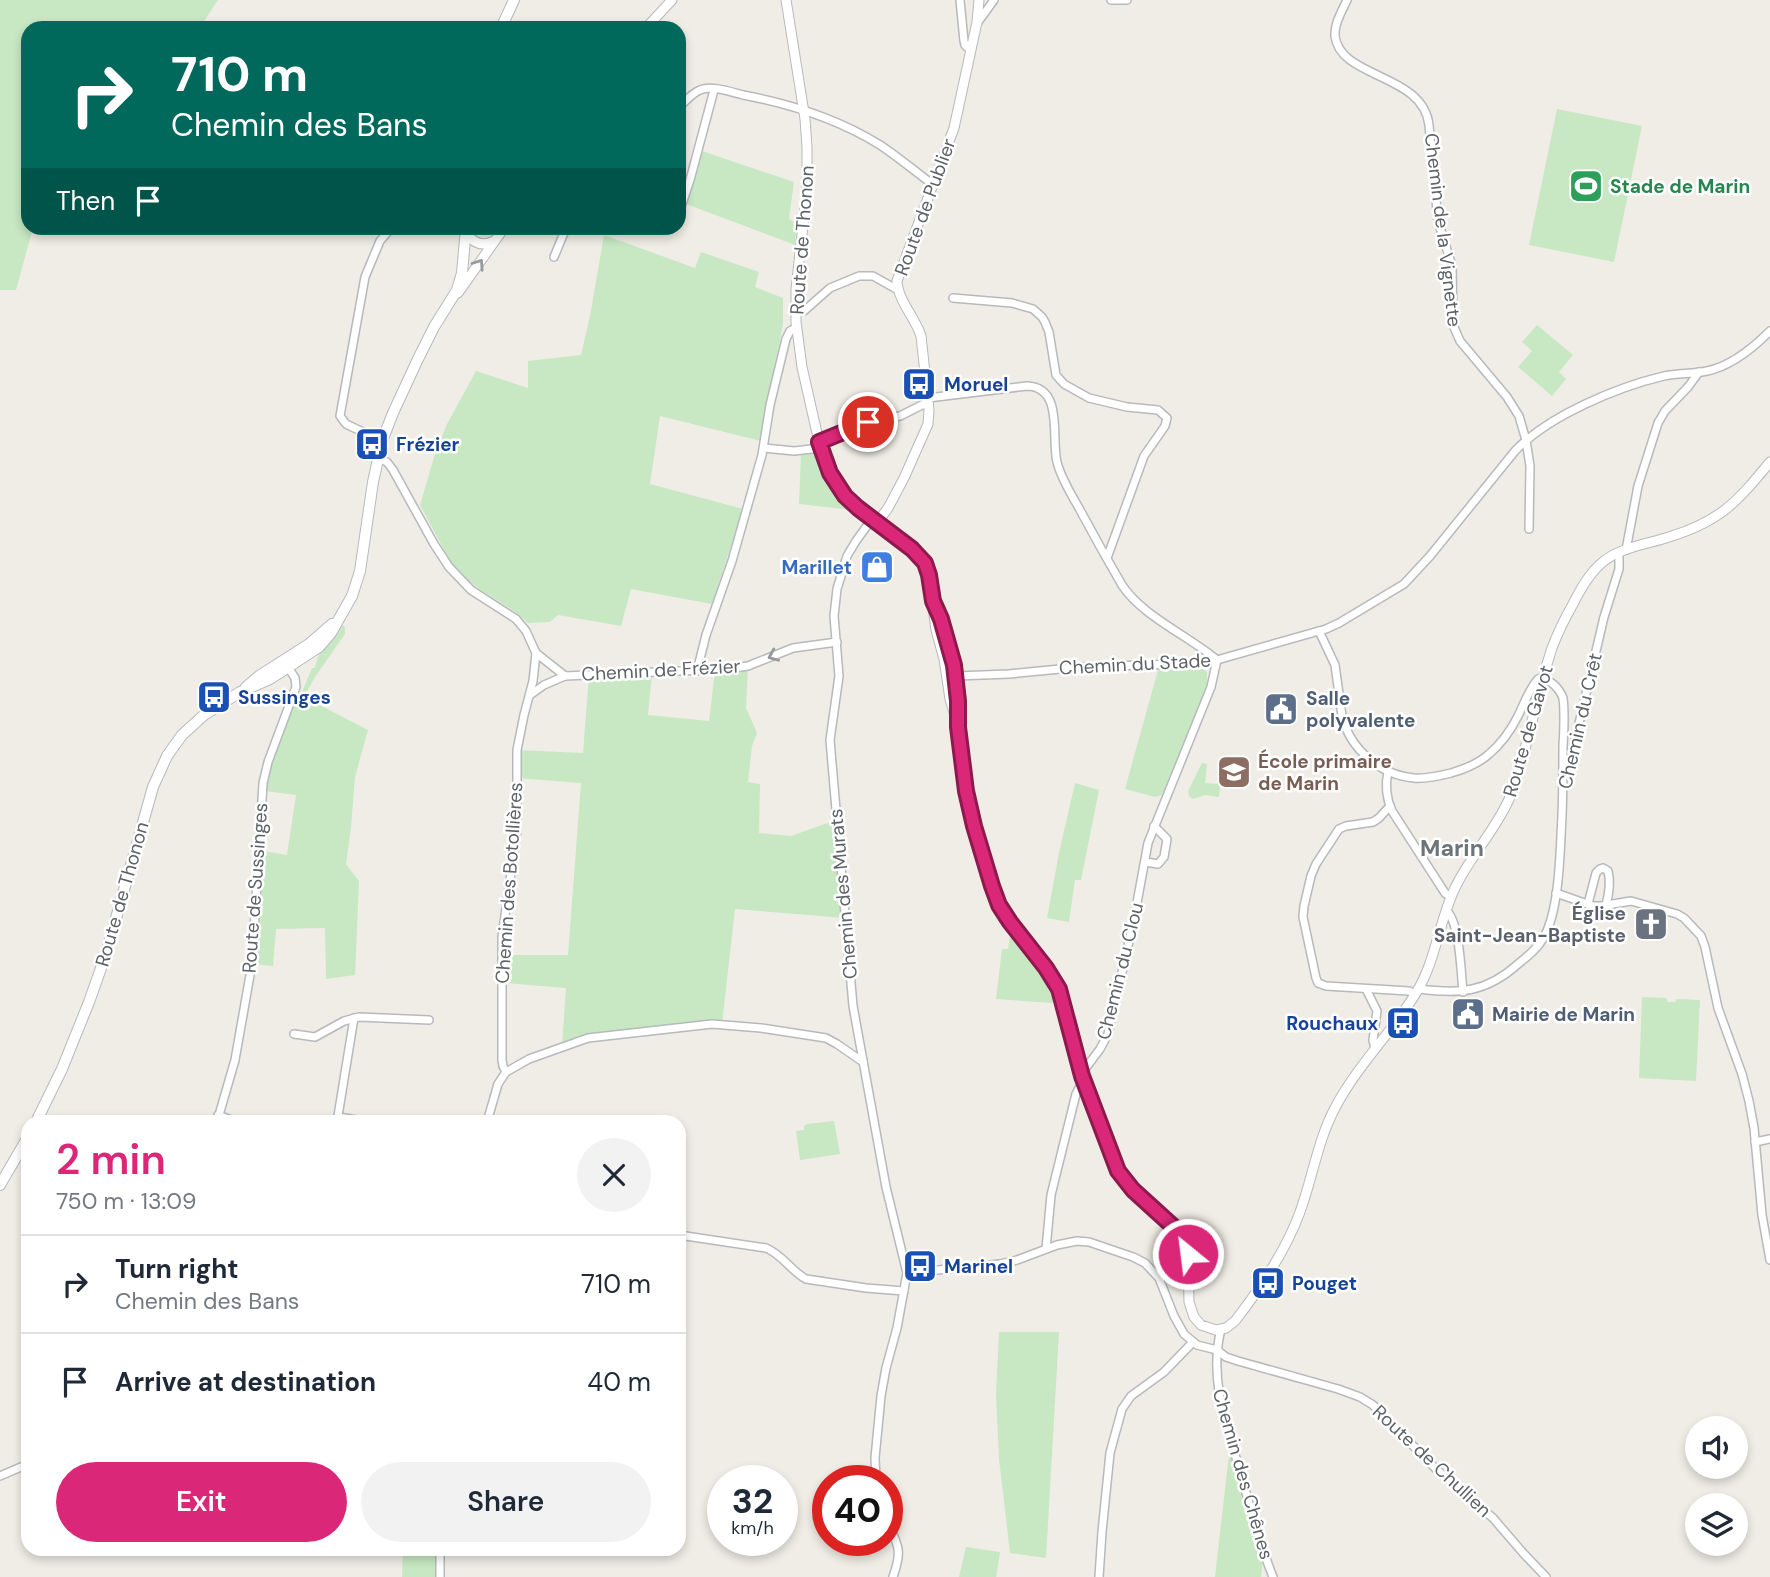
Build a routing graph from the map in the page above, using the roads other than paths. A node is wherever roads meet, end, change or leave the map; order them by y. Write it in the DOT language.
graph roads {
  1 [pos="514,0"];
  2 [pos="672,0"];
  3 [pos="786,0"];
  4 [pos="960,0"];
  5 [pos="979,0"];
  6 [pos="994,0"];
  7 [pos="1111,0"];
  8 [pos="1127,0"];
  9 [pos="1347,0"];
  10 [pos="504,21"];
  11 [pos="652,21"];
  12 [pos="977,22"];
  13 [pos="971,51"];
  14 [pos="714,90"];
  15 [pos="686,101"];
  16 [pos="804,110"];
  17 [pos="932,184"];
  18 [pos="686,192"];
  19 [pos="385,235"];
  20 [pos="465,235"];
  21 [pos="469,235"];
  22 [pos="499,235"];
  23 [pos="563,235"];
  24 [pos="496,240"];
  25 [pos="554,257"];
  26 [pos="898,290"];
  27 [pos="953,298"];
  28 [pos="452,300"];
  29 [pos="795,311"];
  30 [pos="796,328"];
  31 [pos="1770,331"];
  32 [pos="1699,372"];
  33 [pos="928,400"];
  34 [pos="1526,440"];
  35 [pos="382,441"];
  36 [pos="820,445"];
  37 [pos="764,448"];
  38 [pos="378,458"];
  39 [pos="1770,462"];
  40 [pos="875,521"];
  41 [pos="1529,529"];
  42 [pos="1622,551"];
  43 [pos="1107,558"];
  44 [pos="1319,631"];
  45 [pos="837,642"];
  46 [pos="536,653"];
  47 [pos="1217,660"];
  48 [pos="286,664"];
  49 [pos="696,671"];
  50 [pos="565,676"];
  51 [pos="952,676"];
  52 [pos="1545,678"];
  53 [pos="530,695"];
  54 [pos="1388,771"];
  55 [pos="1563,777"];
  56 [pos="1390,806"];
  57 [pos="1154,826"];
  58 [pos="1144,862"];
  59 [pos="1556,893"];
  60 [pos="1451,897"];
  61 [pos="1588,904"];
  62 [pos="1606,905"];
  63 [pos="1446,910"];
  64 [pos="1366,989"];
  65 [pos="1417,991"];
  66 [pos="1463,992"];
  67 [pos="354,1018"];
  68 [pos="429,1020"];
  69 [pos="294,1034"];
  70 [pos="1375,1049"];
  71 [pos="863,1063"];
  72 [pos="506,1072"];
  73 [pos="1082,1073"];
  74 [pos="1085,1083"];
  75 [pos="39,1115"];
  76 [pos="219,1115"];
  77 [pos="339,1115"];
  78 [pos="489,1115"];
  79 [pos="1770,1139"];
  80 [pos="1755,1142"];
  81 [pos="21,1149"];
  82 [pos="0,1185"];
  83 [pos="1766,1215"];
  84 [pos="686,1236"];
  85 [pos="1046,1249"];
  86 [pos="1770,1260"];
  87 [pos="907,1273"];
  88 [pos="904,1291"];
  89 [pos="1221,1329"];
  90 [pos="1193,1342"];
  91 [pos="1217,1350"];
  92 [pos="876,1465"];
  93 [pos="21,1467"];
  94 [pos="0,1476"];
  95 [pos="440,1556"];
  96 [pos="898,1556"];
  97 [pos="440,1577"];
  98 [pos="892,1577"];
  99 [pos="1099,1577"];
  100 [pos="1273,1577"];
  101 [pos="1546,1577"];
  1 -- 10 [label="main road"];
  2 -- 11 [label="street"];
  3 -- 16 [label="street, Route de Thonon"];
  4 -- 13 [label="street"];
  5 -- 12 [label="street, Route de Publier"];
  6 -- 12 [label="street"];
  7 -- 8 [label="street"];
  9 -- 34 [label="street, Chemin de la Vignette"];
  12 -- 13 [label="street, Route de Publier"];
  13 -- 17 [label="street, Route de Publier"];
  14 -- 15 [label="street"];
  14 -- 16 [label="street"];
  14 -- 18 [label="street"];
  16 -- 17 [label="street"];
  16 -- 29 [label="street, Route de Thonon"];
  17 -- 26 [label="street, Route de Publier"];
  19 -- 35 [label="street"];
  20 -- 28 [label="main road"];
  21 -- 24 [label="street"];
  22 -- 24 [label="street, Route de Thonon"];
  23 -- 25 [label="street"];
  28 -- 24 [label="street, Route de Thonon, one-way"];
  26 -- 29 [label="street"];
  26 -- 33 [label="street, Route de Publier"];
  27 -- 43 [label="street"];
  28 -- 35 [label="main road, Route de Thonon"];
  29 -- 30 [label="street, Route de Thonon"];
  30 -- 36 [label="street, Route de Thonon"];
  30 -- 37 [label="street"];
  31 -- 32 [label="street, Chemin du Stade"];
  32 -- 34 [label="street, Chemin du Stade"];
  32 -- 42 [label="street, Chemin du Crêt"];
  33 -- 36 [label="street"];
  33 -- 40 [label="street, Route de Publier"];
  33 -- 43 [label="street"];
  34 -- 41 [label="street, Chemin de la Vignette"];
  34 -- 44 [label="street, Chemin du Stade"];
  35 -- 38 [label="main road, Route de Thonon"];
  36 -- 37 [label="street"];
  36 -- 40 [label="street, Route de Thonon"];
  37 -- 49 [label="street"];
  38 -- 46 [label="street, Chemin de Frézier"];
  38 -- 48 [label="main road, Route de Thonon"];
  39 -- 42 [label="street, Route de Gavot"];
  40 -- 45 [label="street, Chemin des Murats"];
  40 -- 51 [label="street, Route de Thonon"];
  42 -- 52 [label="street, Route de Gavot"];
  42 -- 55 [label="street, Chemin du Crêt"];
  43 -- 47 [label="street"];
  44 -- 47 [label="street, Chemin du Stade"];
  44 -- 54 [label="street"];
  45 -- 49 [label="street, Chemin de Frézier, one-way"];
  45 -- 71 [label="street, Chemin des Murats"];
  46 -- 50 [label="street, Chemin de Frézier"];
  46 -- 53 [label="street, Chemin des Botollières"];
  47 -- 51 [label="street, Chemin du Stade"];
  47 -- 57 [label="street, Chemin du Clou"];
  48 -- 75 [label="main road, Route de Thonon"];
  48 -- 76 [label="street, Route de Sussinges"];
  49 -- 50 [label="street, Chemin de Frézier"];
  50 -- 53 [label="street"];
  51 -- 73 [label="street, Route de Thonon"];
  52 -- 54 [label="street"];
  52 -- 55 [label="street"];
  52 -- 60 [label="street, Route de Gavot"];
  53 -- 72 [label="street, Chemin des Botollières"];
  54 -- 56 [label="street"];
  55 -- 59 [label="street, Chemin du Crêt"];
  56 -- 60 [label="street"];
  56 -- 64 [label="street"];
  57 -- 58 [label="street, Chemin du Clou"];
  57 -- 58 [label="street"];
  58 -- 73 [label="street, Chemin du Clou"];
  59 -- 61 [label="street"];
  59 -- 66 [label="street, Chemin du Crêt"];
  60 -- 63 [label="street, Route de Gavot"];
  61 -- 62 [label="street"];
  61 -- 62 [label="street"];
  62 -- 80 [label="street"];
  63 -- 65 [label="street, Route de Gavot"];
  63 -- 66 [label="street"];
  64 -- 65 [label="street"];
  64 -- 70 [label="street"];
  65 -- 66 [label="street"];
  65 -- 70 [label="street, Route de Gavot"];
  67 -- 68 [label="street"];
  67 -- 69 [label="street"];
  67 -- 77 [label="street"];
  70 -- 89 [label="street, Route de Gavot"];
  71 -- 72 [label="street"];
  71 -- 87 [label="street, Chemin des Murats"];
  72 -- 78 [label="street"];
  73 -- 74 [label="street, Route de Thonon"];
  74 -- 85 [label="street"];
  74 -- 89 [label="street, Route de Thonon"];
  79 -- 80 [label="street"];
  80 -- 83 [label="street"];
  81 -- 82 [label="main road"];
  83 -- 86 [label="street"];
  84 -- 88 [label="street"];
  85 -- 87 [label="street"];
  85 -- 90 [label="street"];
  87 -- 88 [label="street"];
  88 -- 92 [label="street"];
  89 -- 91 [label="street, Chemin des Chênes"];
  90 -- 91 [label="street, Route de Chullien"];
  90 -- 99 [label="street"];
  91 -- 100 [label="street, Chemin des Chênes"];
  91 -- 101 [label="street, Route de Chullien"];
  93 -- 94 [label="street"];
  95 -- 97 [label="street"];
  96 -- 98 [label="street"];
}
